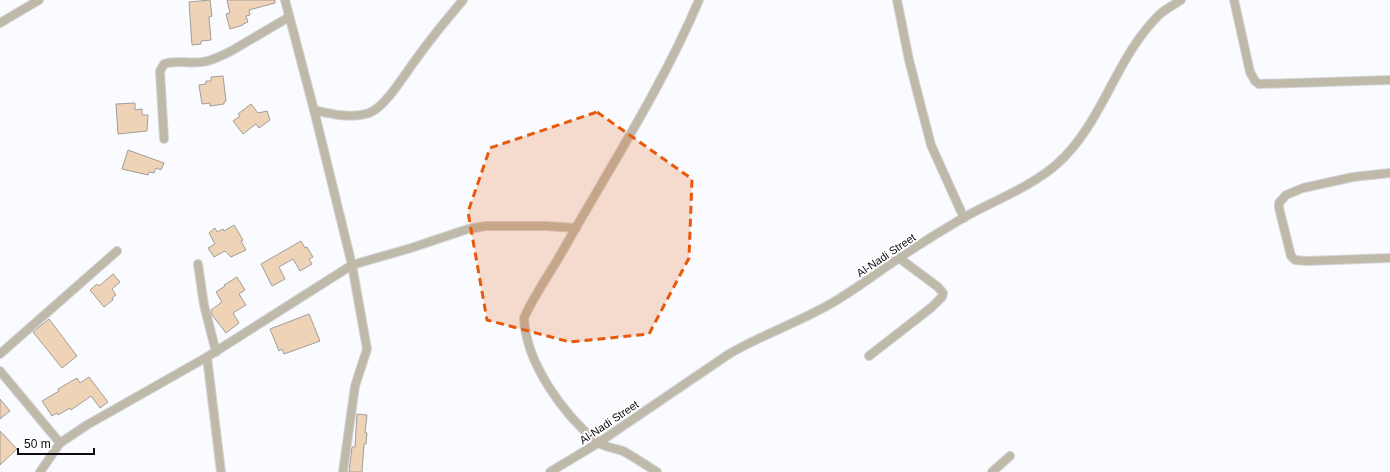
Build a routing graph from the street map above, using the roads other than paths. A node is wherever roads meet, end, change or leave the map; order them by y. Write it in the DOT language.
graph roads {
  1 [pos="39,0"];
  2 [pos="285,0"];
  3 [pos="463,0"];
  4 [pos="700,0"];
  5 [pos="897,0"];
  6 [pos="1181,0"];
  7 [pos="1234,0"];
  8 [pos="289,17"];
  9 [pos="0,23"];
  10 [pos="1390,80"];
  11 [pos="314,110"];
  12 [pos="164,139"];
  13 [pos="1390,173"];
  14 [pos="964,218"];
  15 [pos="576,228"];
  16 [pos="117,251"];
  17 [pos="899,258"];
  18 [pos="1390,258"];
  19 [pos="198,264"];
  20 [pos="352,265"];
  21 [pos="216,352"];
  22 [pos="0,354"];
  23 [pos="869,356"];
  24 [pos="207,357"];
  25 [pos="0,370"];
  26 [pos="60,443"];
  27 [pos="598,443"];
  28 [pos="1010,456"];
  29 [pos="40,472"];
  30 [pos="221,472"];
  31 [pos="343,472"];
  32 [pos="550,472"];
  33 [pos="657,472"];
  34 [pos="992,472"];
  1 -- 9 [label="street"];
  2 -- 8 [label="street"];
  3 -- 11 [label="street"];
  4 -- 15 [label="street"];
  5 -- 14 [label="street"];
  6 -- 14 [label="street, Al-Nadi Street"];
  7 -- 10 [label="street"];
  8 -- 11 [label="street"];
  8 -- 12 [label="street"];
  11 -- 20 [label="street"];
  13 -- 18 [label="street"];
  14 -- 17 [label="street, Al-Nadi Street"];
  15 -- 20 [label="street"];
  15 -- 27 [label="street"];
  16 -- 22 [label="street"];
  17 -- 23 [label="street"];
  17 -- 27 [label="street, Al-Nadi Street"];
  19 -- 21 [label="street"];
  20 -- 21 [label="street"];
  20 -- 31 [label="street"];
  21 -- 24 [label="street"];
  24 -- 26 [label="street"];
  24 -- 30 [label="street"];
  25 -- 26 [label="street"];
  26 -- 29 [label="street"];
  27 -- 32 [label="street, Al-Nadi Street"];
  27 -- 33 [label="street"];
  28 -- 34 [label="street"];
}
